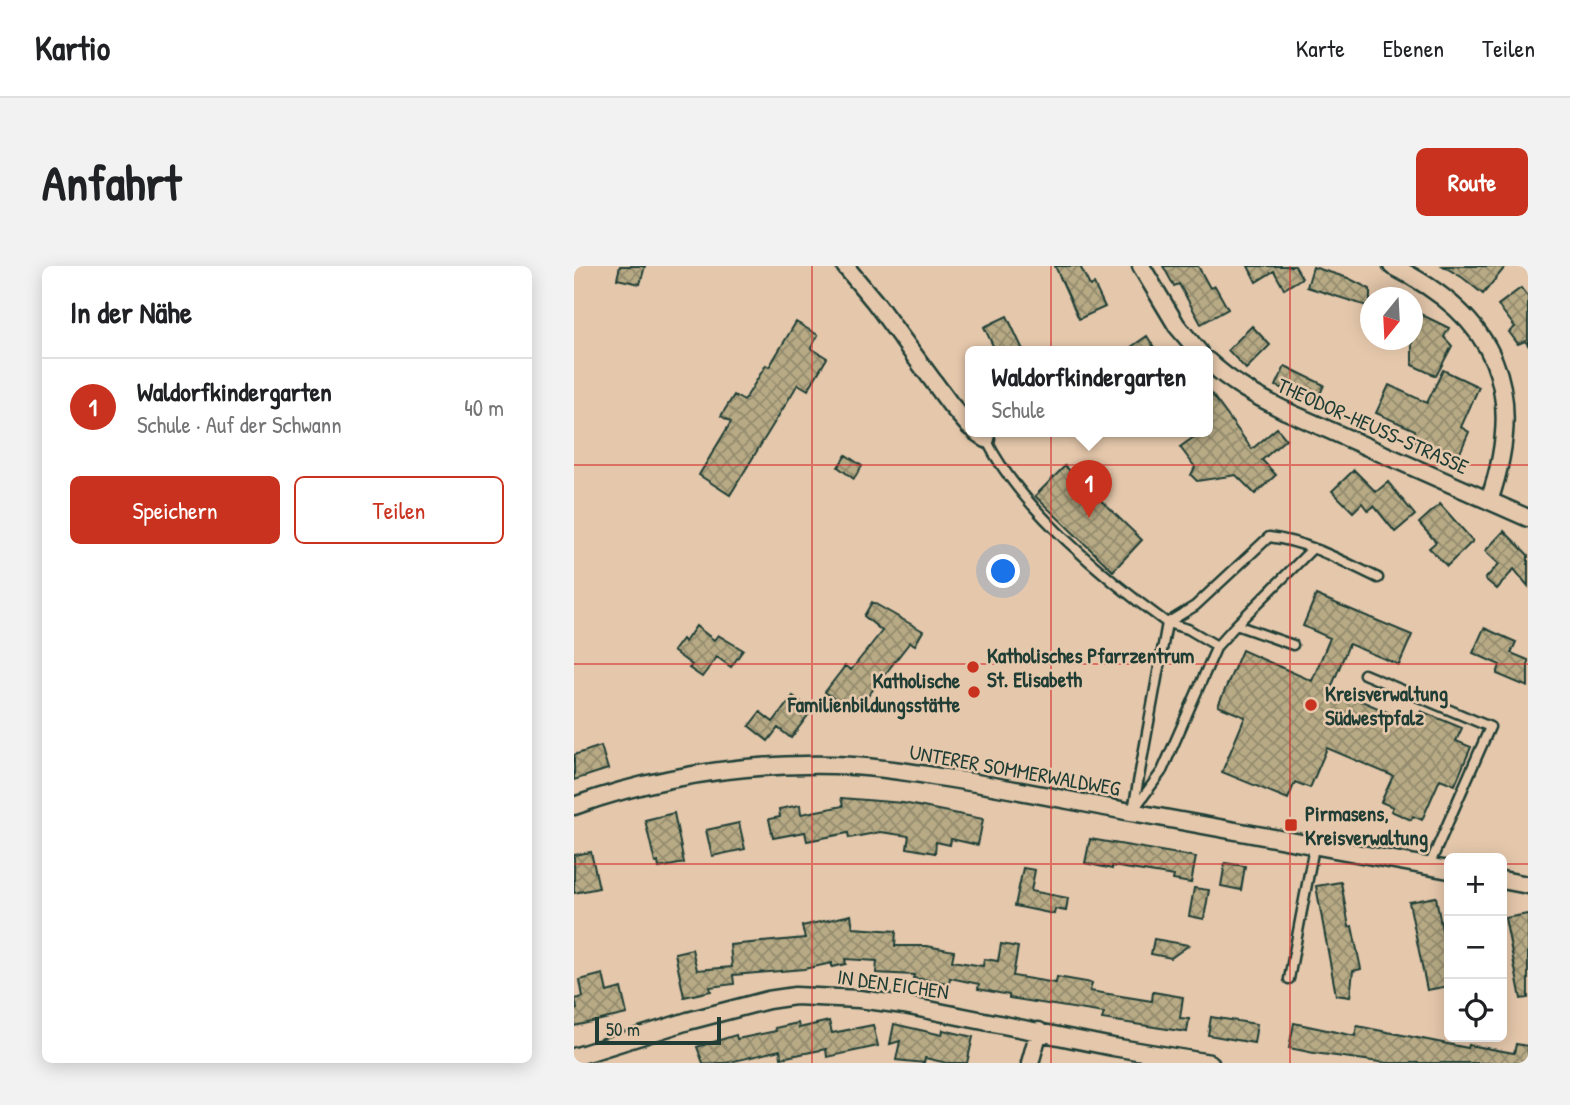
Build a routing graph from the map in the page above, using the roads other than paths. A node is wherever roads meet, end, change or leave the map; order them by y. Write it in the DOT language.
graph roads {
  1 [pos="845,266"];
  2 [pos="1141,266"];
  3 [pos="1392,266"];
  4 [pos="1194,346"];
  5 [pos="1213,366"];
  6 [pos="965,421"];
  7 [pos="982,437"];
  8 [pos="1489,501"];
  9 [pos="1528,518"];
  10 [pos="1313,548"];
  11 [pos="1378,578"];
  12 [pos="1167,623"];
  13 [pos="1236,625"];
  14 [pos="1293,645"];
  15 [pos="1217,646"];
  16 [pos="1364,674"];
  17 [pos="574,806"];
  18 [pos="1132,813"];
  19 [pos="1314,847"];
  20 [pos="1429,866"];
  21 [pos="1444,869"];
  22 [pos="1507,881"];
  23 [pos="1528,885"];
  24 [pos="1289,979"];
  25 [pos="1039,1031"];
  26 [pos="574,1057"];
  27 [pos="1030,1063"];
  28 [pos="1210,1063"];
  1 -- 6 [label="street"];
  2 -- 4 [label="street"];
  3 -- 8 [label="street"];
  5 -- 8 [label="street, THEODOR-HEUSS-STRASSE"];
  7 -- 12 [label="lane"];
  8 -- 9 [label="street, THEODOR-HEUSS-STRASSE"];
  10 -- 11 [label="lane"];
  10 -- 12 [label="lane"];
  10 -- 13 [label="lane"];
  12 -- 15 [label="lane"];
  12 -- 18 [label="lane"];
  13 -- 14 [label="lane"];
  13 -- 15 [label="lane"];
  15 -- 18 [label="lane"];
  16 -- 20 [label="lane"];
  17 -- 18 [label="street, UNTERER SOMMERWALDWEG"];
  18 -- 19 [label="street, UNTERER SOMMERWALDWEG"];
  19 -- 20 [label="street, UNTERER SOMMERWALDWEG"];
  19 -- 24 [label="lane"];
  20 -- 21 [label="street, UNTERER SOMMERWALDWEG"];
  22 -- 23 [label="street"];
  25 -- 26 [label="street, IN DEN EICHEN"];
  25 -- 27 [label="street"];
  25 -- 28 [label="street, IN DEN EICHEN"];
}
